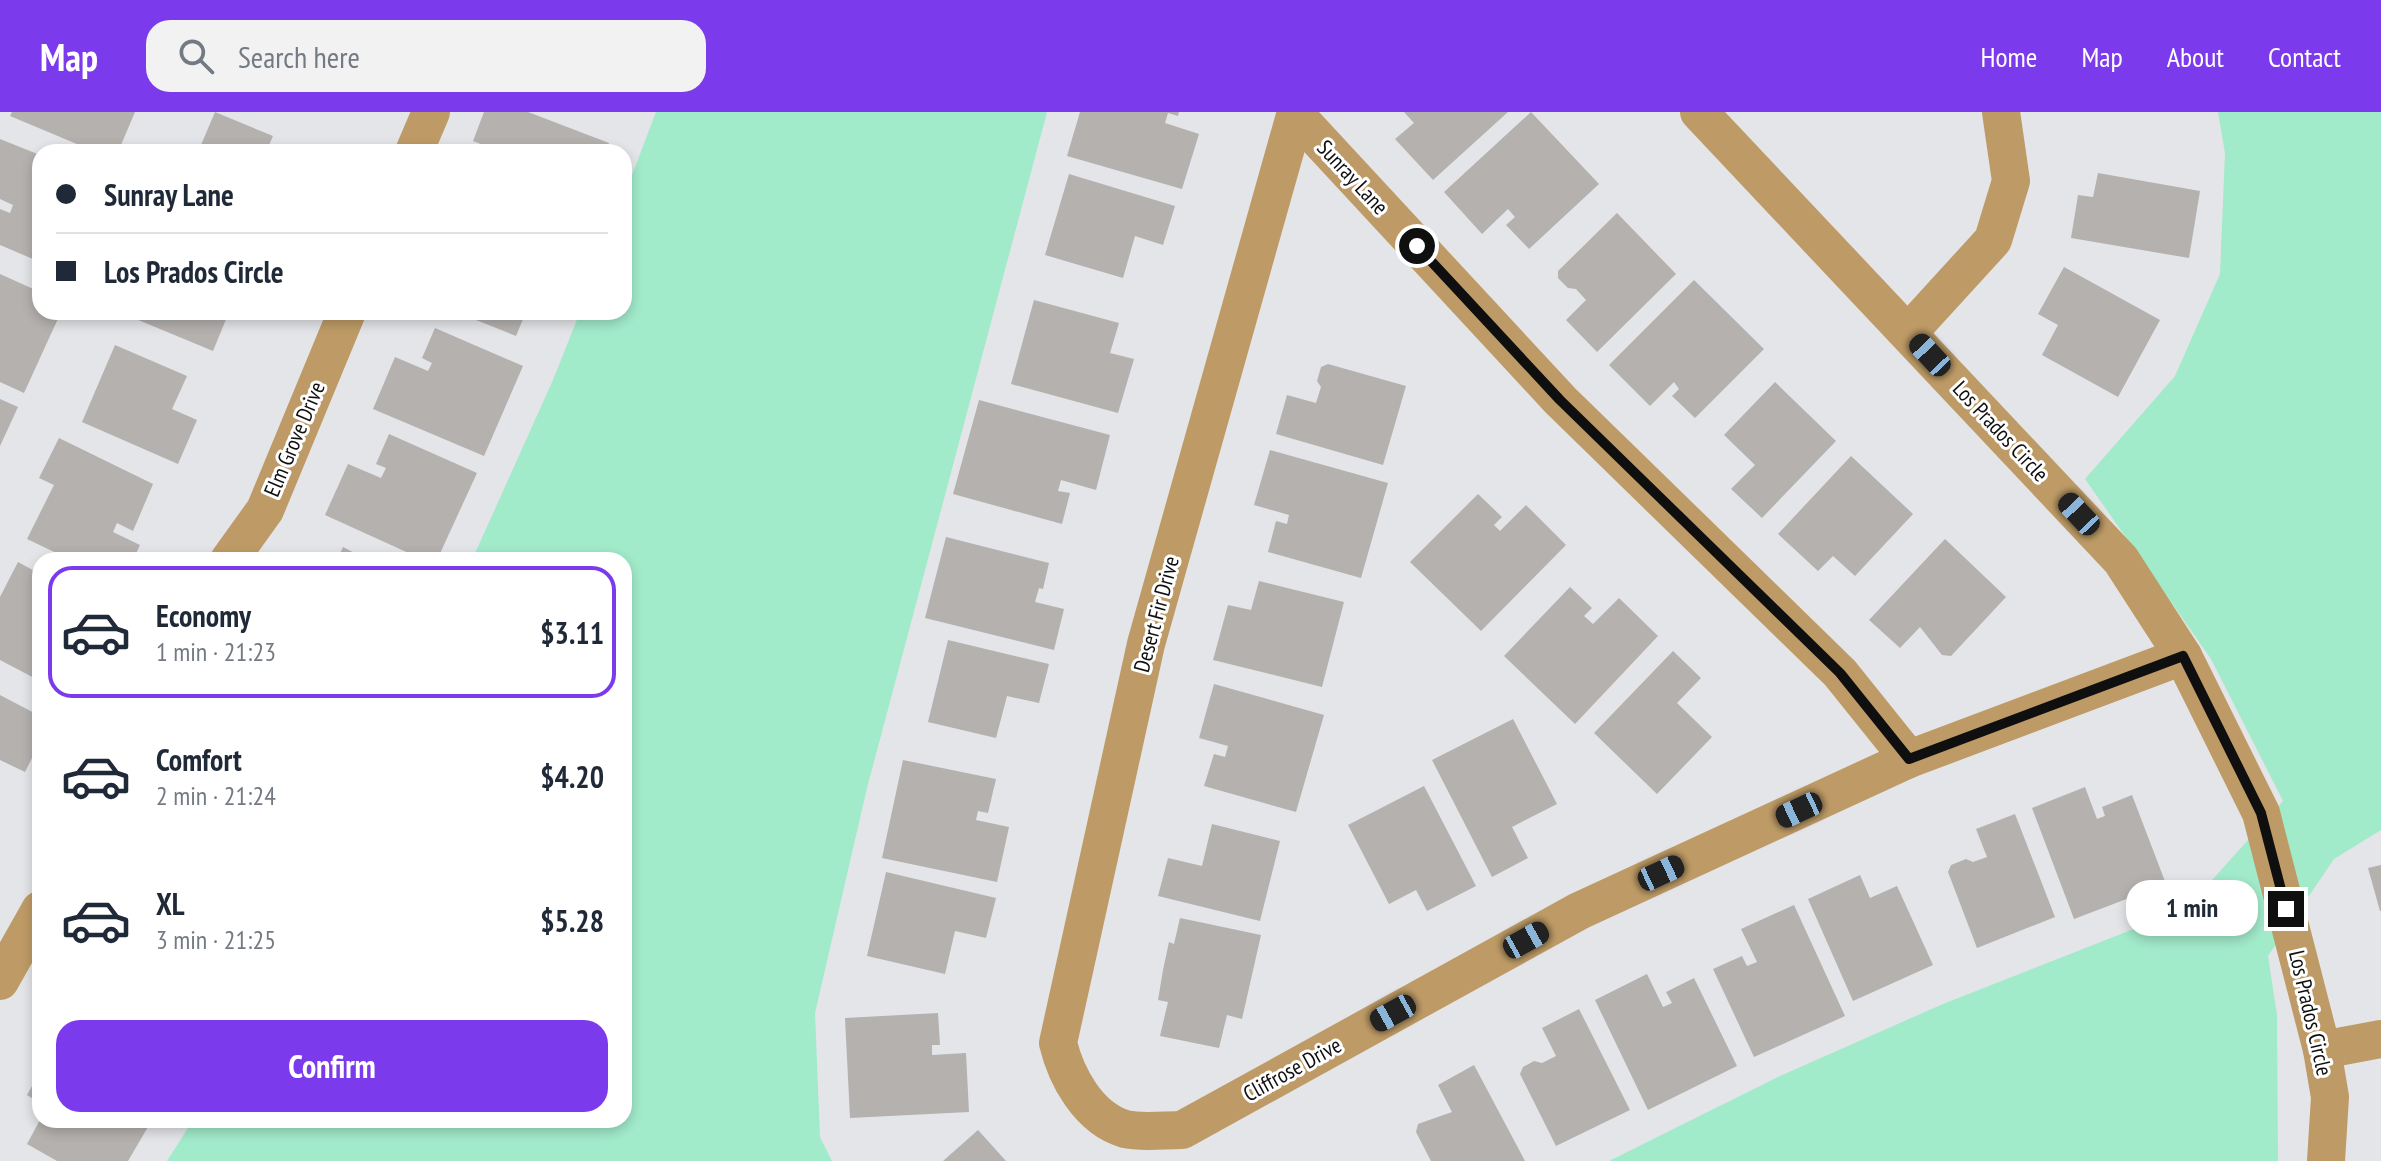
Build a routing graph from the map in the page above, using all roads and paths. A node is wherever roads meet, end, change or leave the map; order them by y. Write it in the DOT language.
graph roads {
  1 [pos="431,112"];
  2 [pos="1699,112"];
  3 [pos="2001,112"];
  4 [pos="1295,113"];
  5 [pos="417,144"];
  6 [pos="344,320"];
  7 [pos="1909,332"];
  8 [pos="235,552"];
  9 [pos="2183,656"];
  10 [pos="1909,759"];
  11 [pos="32,924"];
  12 [pos="0,981"];
  13 [pos="2381,1039"];
  14 [pos="2322,1050"];
  15 [pos="1097,1113"];
  16 [pos="2326,1161"];
  1 -- 5 [label="street"];
  2 -- 7 [label="street, Los Prados Circle"];
  3 -- 7 [label="street"];
  4 -- 10 [label="street, Sunray Lane"];
  4 -- 15 [label="street, Desert Fir Drive"];
  6 -- 8 [label="street, Elm Grove Drive"];
  7 -- 9 [label="street, Los Prados Circle"];
  9 -- 10 [label="street, Cliffrose Drive"];
  9 -- 14 [label="street, Los Prados Circle"];
  10 -- 15 [label="street, Cliffrose Drive"];
  11 -- 12 [label="street"];
  13 -- 14 [label="street"];
  14 -- 16 [label="street, Los Prados Circle"];
}
